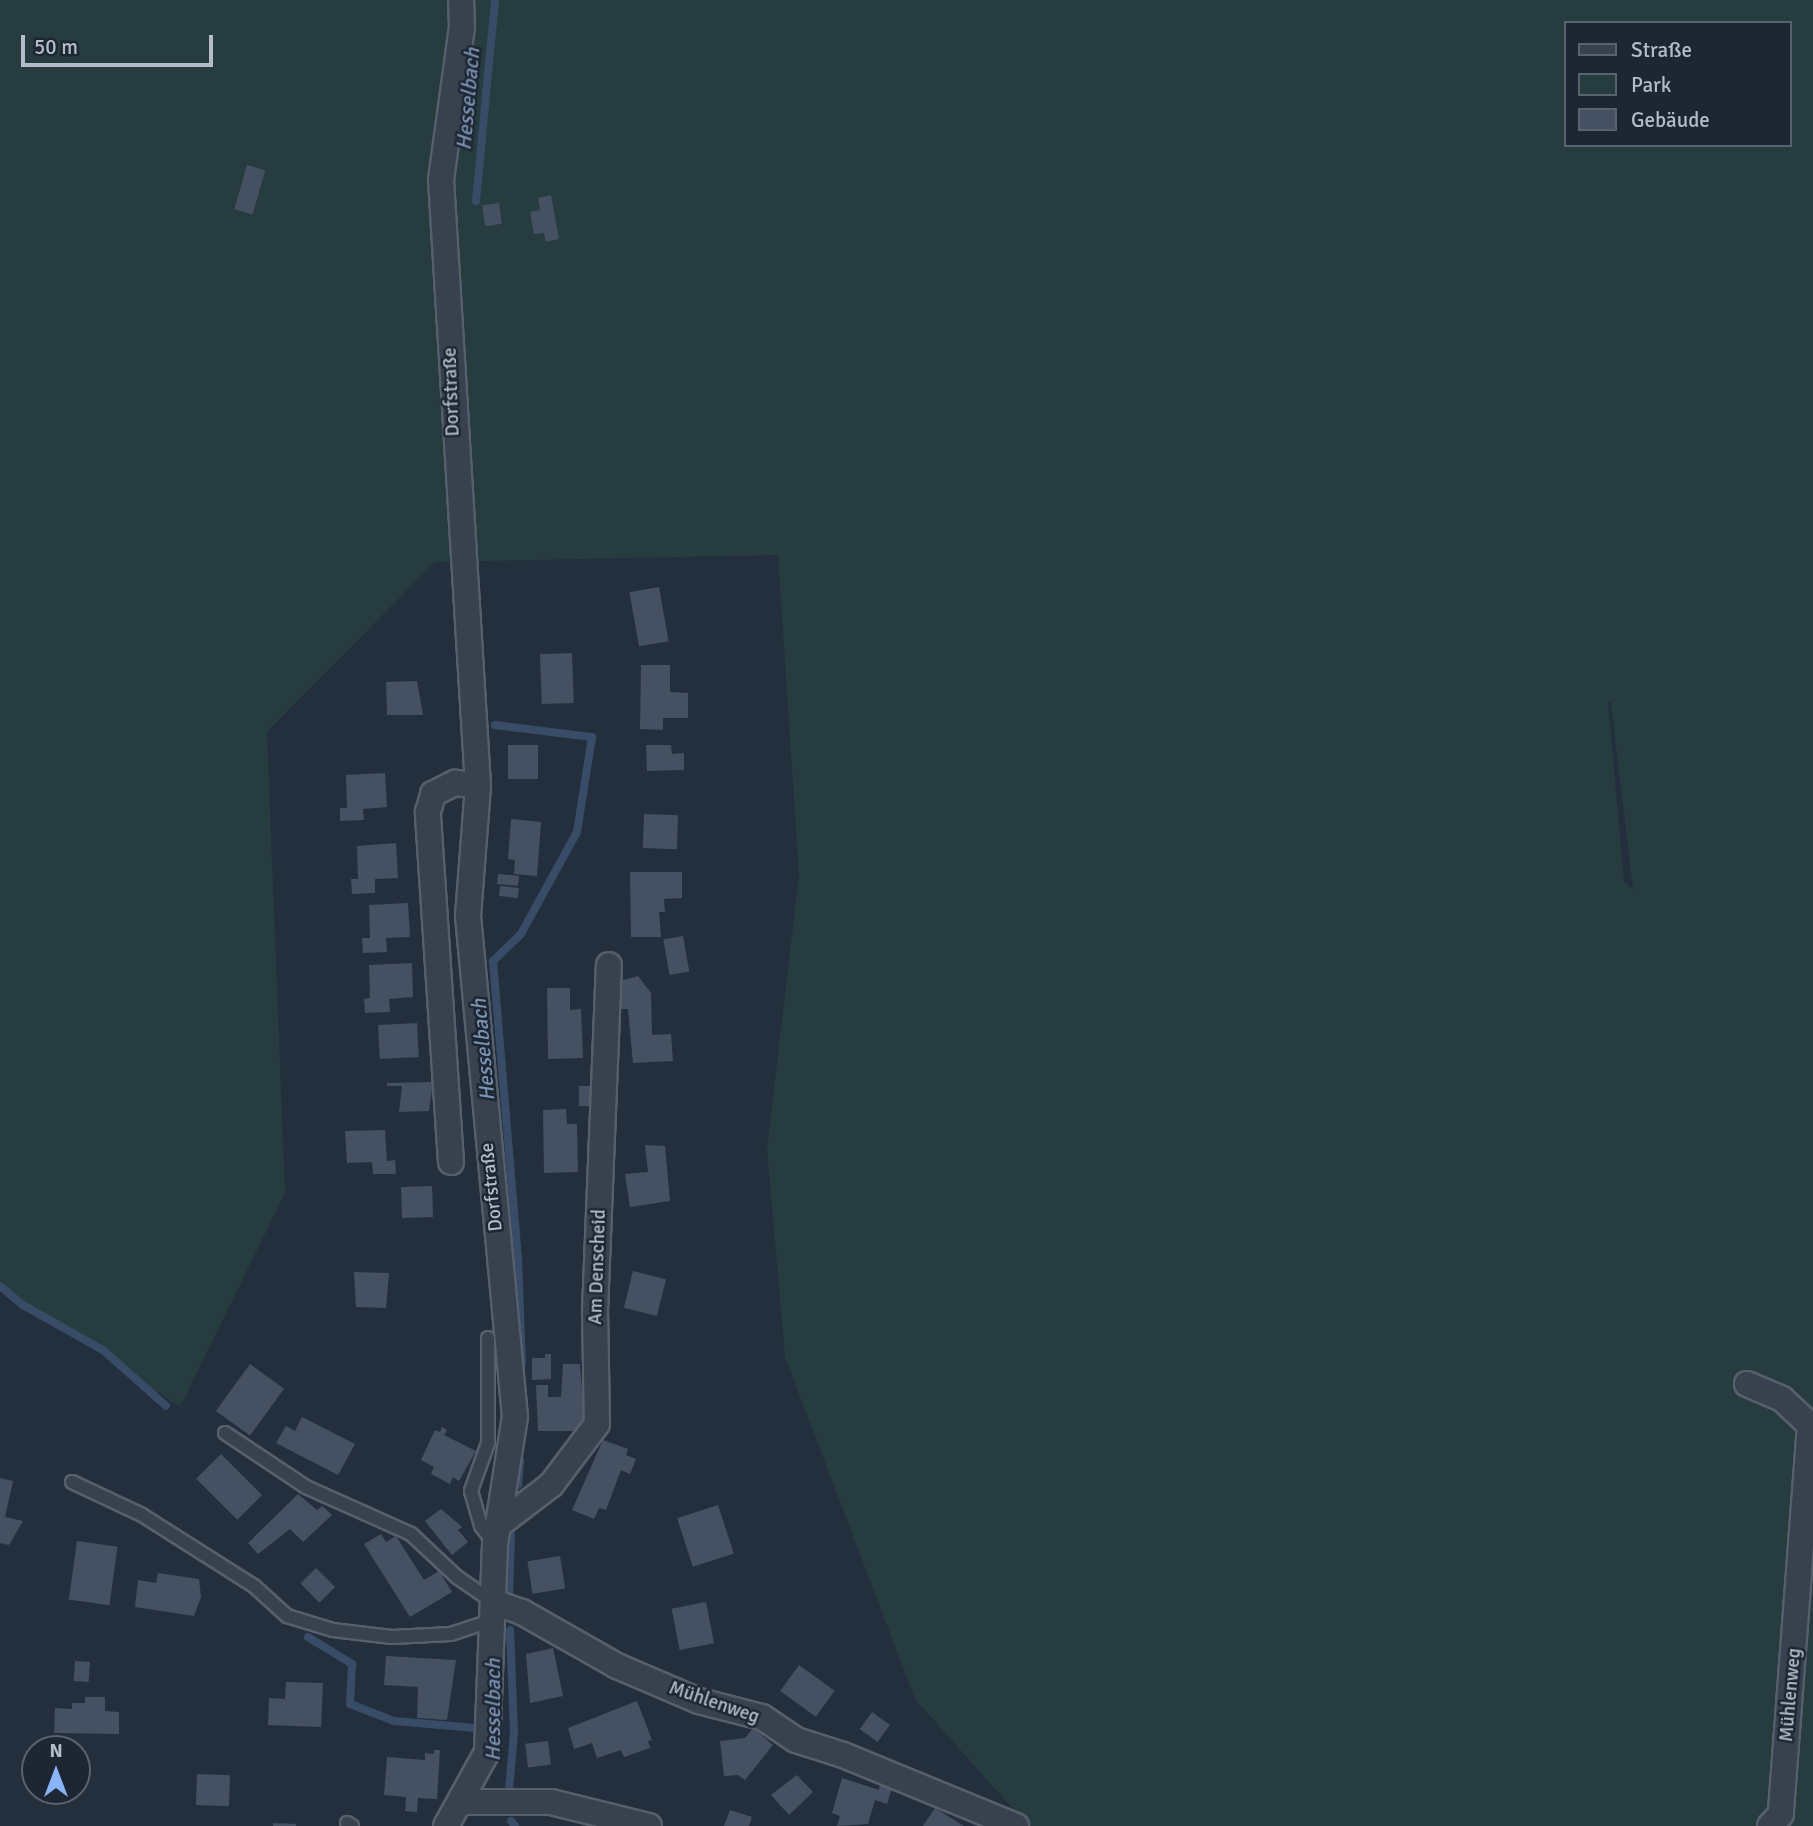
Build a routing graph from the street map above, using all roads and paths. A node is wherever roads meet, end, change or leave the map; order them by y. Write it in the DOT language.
graph roads {
  1 [pos="461,0"];
  2 [pos="478,786"];
  3 [pos="609,965"];
  4 [pos="451,1162"];
  5 [pos="488,1338"];
  6 [pos="1747,1384"];
  7 [pos="225,1433"];
  8 [pos="72,1482"];
  9 [pos="496,1536"];
  10 [pos="493,1611"];
  11 [pos="463,1802"];
  12 [pos="446,1826"];
  13 [pos="649,1826"];
  14 [pos="1016,1826"];
  15 [pos="1770,1826"];
  1 -- 2 [label="street, Dorfstraße"];
  2 -- 4 [label="street, Dorfstraße"];
  2 -- 9 [label="street, Dorfstraße"];
  3 -- 9 [label="street, Am Denscheid"];
  5 -- 9 [label="lane"];
  6 -- 15 [label="street, Mühlenweg"];
  7 -- 10 [label="lane"];
  8 -- 10 [label="lane"];
  9 -- 10 [label="street, Dorfstraße"];
  10 -- 11 [label="street, Dorfstraße"];
  10 -- 14 [label="street, Mühlenweg"];
  11 -- 12 [label="street, Dorfstraße"];
  11 -- 13 [label="street"];
}
